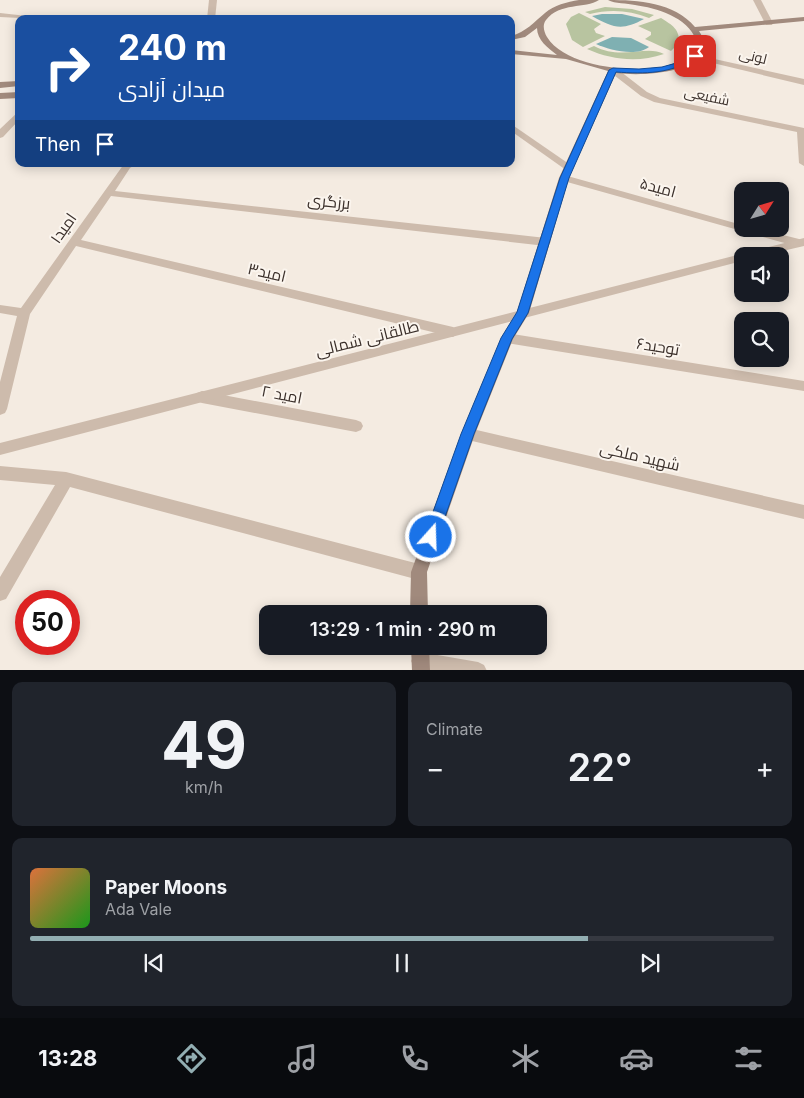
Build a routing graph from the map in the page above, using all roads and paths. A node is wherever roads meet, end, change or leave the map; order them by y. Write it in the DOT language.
graph roads {
  1 [pos="202,0"];
  2 [pos="580,0"];
  3 [pos="595,0"];
  4 [pos="612,0"];
  5 [pos="757,0"];
  6 [pos="213,1"];
  7 [pos="630,1"];
  8 [pos="0,14"];
  9 [pos="211,15"];
  10 [pos="15,16"];
  11 [pos="804,20"];
  12 [pos="541,22"];
  13 [pos="768,22"];
  14 [pos="694,29"];
  15 [pos="515,37"];
  16 [pos="515,53"];
  17 [pos="695,56"];
  18 [pos="574,60"];
  19 [pos="613,70"];
  20 [pos="804,82"];
  21 [pos="15,83"];
  22 [pos="0,85"];
  23 [pos="15,95"];
  24 [pos="0,96"];
  25 [pos="15,118"];
  26 [pos="9,125"];
  27 [pos="15,126"];
  28 [pos="515,130"];
  29 [pos="802,130"];
  30 [pos="0,135"];
  31 [pos="804,163"];
  32 [pos="129,167"];
  33 [pos="566,173"];
  34 [pos="108,193"];
  35 [pos="734,226"];
  36 [pos="782,238"];
  37 [pos="73,242"];
  38 [pos="546,242"];
  39 [pos="802,243"];
  40 [pos="785,247"];
  41 [pos="734,260"];
  42 [pos="0,309"];
  43 [pos="24,313"];
  44 [pos="522,313"];
  45 [pos="453,332"];
  46 [pos="507,338"];
  47 [pos="804,386"];
  48 [pos="202,397"];
  49 [pos="0,409"];
  50 [pos="356,426"];
  51 [pos="468,434"];
  52 [pos="0,449"];
  53 [pos="0,473"];
  54 [pos="66,480"];
  55 [pos="804,512"];
  56 [pos="419,572"];
  57 [pos="0,593"];
  58 [pos="419,605"];
  59 [pos="420,659"];
  60 [pos="478,670"];
  1 -- 6 [label="street"];
  2 -- 3 [label="main road"];
  2 -- 12 [label="main road"];
  4 -- 7 [label="main road"];
  5 -- 13 [label="street"];
  6 -- 9 [label="street"];
  7 -- 14 [label="main road"];
  8 -- 10 [label="street"];
  11 -- 13 [label="main road"];
  12 -- 15 [label="main road"];
  12 -- 18 [label="main road"];
  13 -- 14 [label="main road"];
  14 -- 17 [label="main road"];
  16 -- 18 [label="main road"];
  17 -- 19 [label="main road"];
  17 -- 20 [label="street, لونی"];
  18 -- 19 [label="main road"];
  19 -- 29 [label="street, شفیعی"];
  19 -- 33 [label="main road"];
  21 -- 22 [label="main road"];
  23 -- 24 [label="main road"];
  25 -- 26 [label="street"];
  26 -- 27 [label="street"];
  26 -- 30 [label="street"];
  28 -- 33 [label="street"];
  29 -- 31 [label="street"];
  32 -- 34 [label="street, امید۱"];
  33 -- 35 [label="street, امید۵"];
  33 -- 38 [label="main road"];
  34 -- 37 [label="street, امید۱"];
  34 -- 38 [label="street, برزگری"];
  36 -- 39 [label="street"];
  37 -- 43 [label="street, امید۱"];
  37 -- 45 [label="street, امید۳"];
  38 -- 44 [label="main road"];
  39 -- 40 [label="street"];
  41 -- 44 [label="street, طالقانی شمالی"];
  42 -- 43 [label="street"];
  43 -- 49 [label="street"];
  44 -- 45 [label="street, طالقانی شمالی"];
  44 -- 46 [label="main road"];
  45 -- 48 [label="street, طالقانی شمالی"];
  46 -- 47 [label="street, توحید۶"];
  46 -- 51 [label="main road"];
  48 -- 50 [label="street, امید ۲"];
  48 -- 52 [label="street, طالقانی شمالی"];
  51 -- 55 [label="street, شهید ملکی"];
  51 -- 56 [label="main road"];
  53 -- 54 [label="street"];
  54 -- 56 [label="street"];
  54 -- 57 [label="street"];
  56 -- 58 [label="main road"];
  59 -- 60 [label="street"];
}
